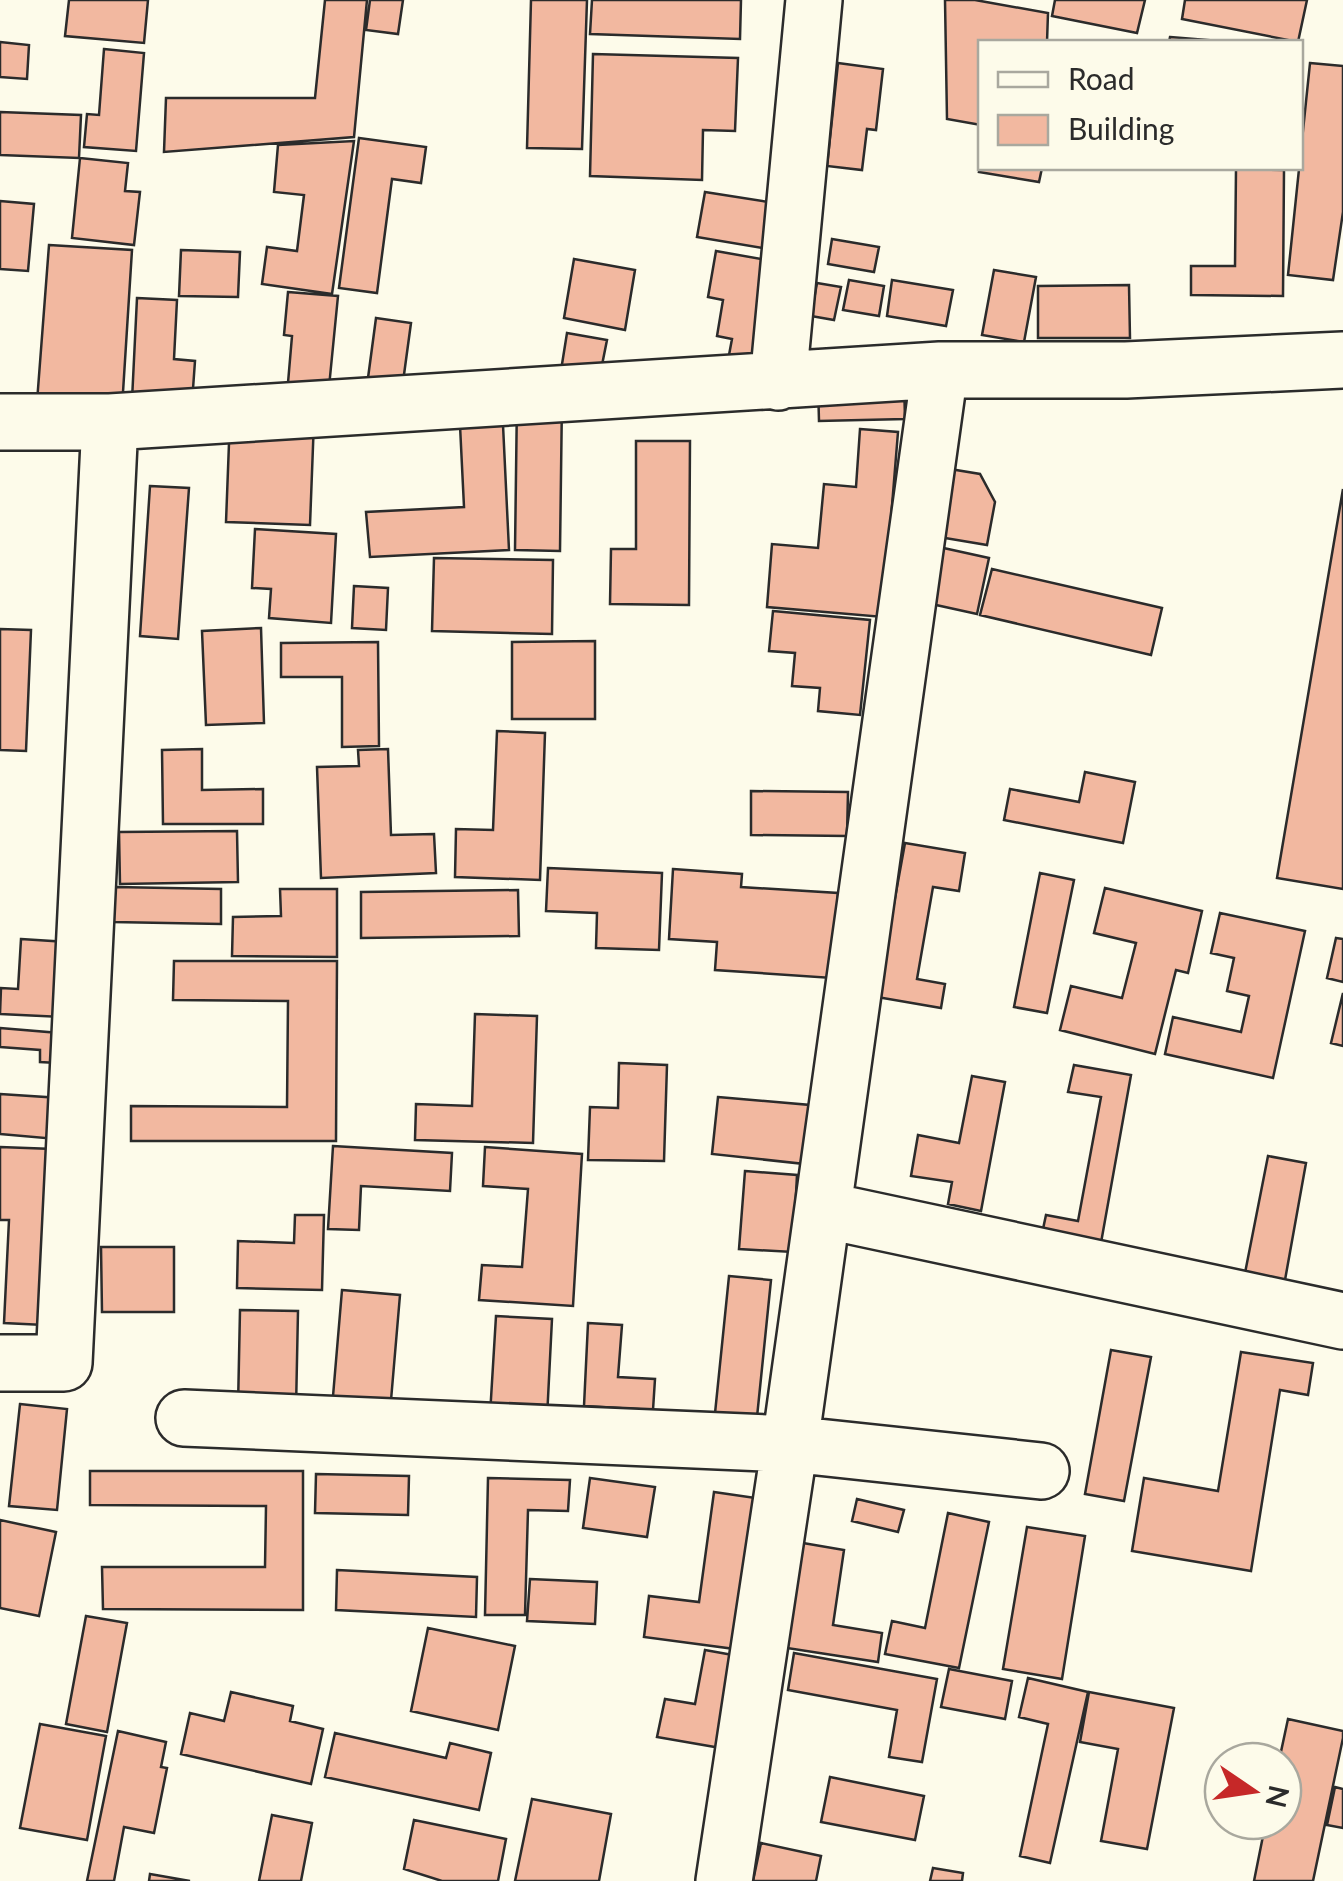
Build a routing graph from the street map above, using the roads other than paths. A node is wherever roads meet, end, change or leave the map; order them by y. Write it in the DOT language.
graph roads {
  1 [pos="814,0"];
  2 [pos="1343,360"];
  3 [pos="940,370"];
  4 [pos="778,382"];
  5 [pos="0,422"];
  6 [pos="110,422"];
  7 [pos="824,1210"];
  8 [pos="1343,1321"];
  9 [pos="0,1363"];
  10 [pos="184,1418"];
  11 [pos="790,1444"];
  12 [pos="1041,1471"];
  13 [pos="724,1881"];
  1 -- 4 [label="street"];
  2 -- 3 [label="street"];
  3 -- 4 [label="street"];
  3 -- 7 [label="street"];
  4 -- 6 [label="street"];
  5 -- 6 [label="street"];
  6 -- 9 [label="street"];
  7 -- 8 [label="street"];
  7 -- 11 [label="street"];
  10 -- 11 [label="street"];
  11 -- 12 [label="street"];
  11 -- 13 [label="street"];
}
